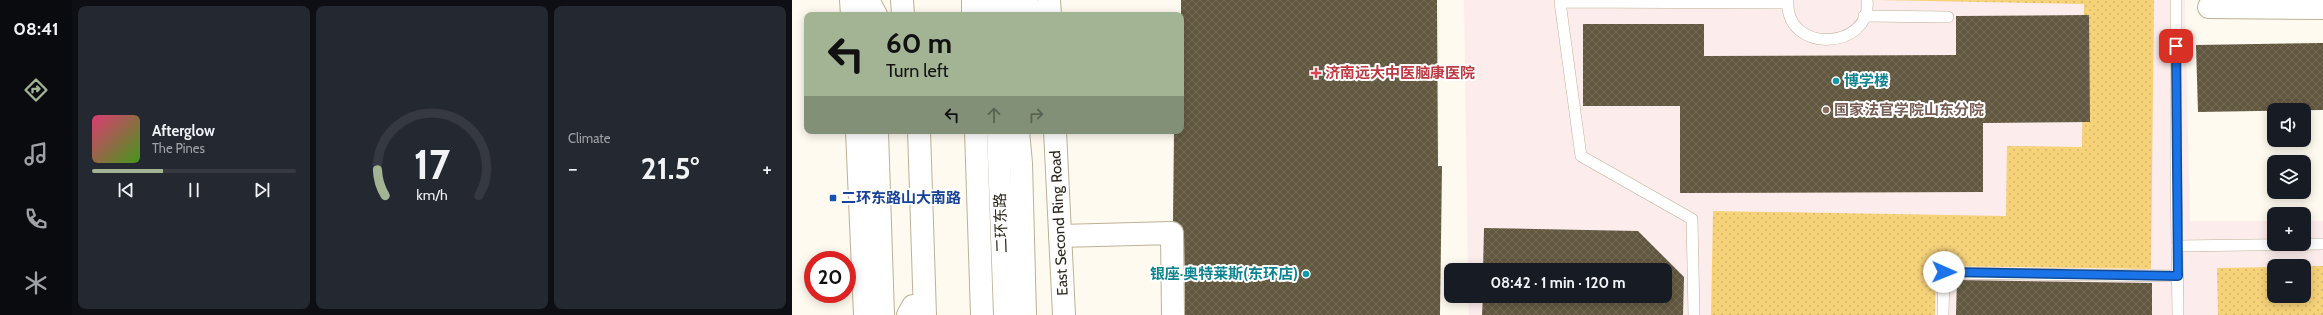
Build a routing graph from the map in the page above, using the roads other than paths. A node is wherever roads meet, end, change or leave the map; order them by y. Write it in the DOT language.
graph roads {
  1 [pos="851,0"];
  2 [pos="868,0"];
  3 [pos="885,0"];
  4 [pos="902,0"];
  5 [pos="914,0"];
  6 [pos="972,0"];
  7 [pos="995,0"];
  8 [pos="1001,0"];
  9 [pos="1016,0"];
  10 [pos="1025,0"];
  11 [pos="1049,0"];
  12 [pos="1866,0"];
  13 [pos="2176,0"];
  14 [pos="1788,1"];
  15 [pos="2209,7"];
  16 [pos="2323,8"];
  17 [pos="852,12"];
  18 [pos="874,12"];
  19 [pos="884,12"];
  20 [pos="903,12"];
  21 [pos="915,12"];
  22 [pos="973,12"];
  23 [pos="995,12"];
  24 [pos="1003,12"];
  25 [pos="1012,12"];
  26 [pos="1031,12"];
  27 [pos="1050,12"];
  28 [pos="1864,16"];
  29 [pos="1948,17"];
  30 [pos="857,134"];
  31 [pos="877,134"];
  32 [pos="907,134"];
  33 [pos="919,134"];
  34 [pos="976,134"];
  35 [pos="998,134"];
  36 [pos="1018,134"];
  37 [pos="1055,134"];
  38 [pos="1060,236"];
  39 [pos="2323,244"];
  40 [pos="2177,246"];
  41 [pos="2178,276"];
  42 [pos="915,313"];
  43 [pos="865,315"];
  44 [pos="882,315"];
  45 [pos="982,315"];
  46 [pos="1005,315"];
  47 [pos="1025,315"];
  48 [pos="1064,315"];
  49 [pos="1173,315"];
  50 [pos="1694,315"];
  51 [pos="1943,315"];
  52 [pos="2178,315"];
  1 -- 17 [label="main road"];
  2 -- 18 [label="main road"];
  3 -- 19 [label="main road"];
  4 -- 20 [label="main road"];
  5 -- 21 [label="main road"];
  6 -- 22 [label="main road"];
  7 -- 23 [label="main road"];
  8 -- 24 [label="main road"];
  9 -- 25 [label="main road"];
  10 -- 26 [label="main road"];
  11 -- 27 [label="main road"];
  12 -- 28 [label="lane"];
  13 -- 40 [label="lane"];
  14 -- 28 [label="lane"];
  14 -- 50 [label="lane"];
  15 -- 16 [label="main road"];
  28 -- 29 [label="lane"];
  30 -- 43 [label="main road"];
  31 -- 44 [label="main road"];
  32 -- 42 [label="main road"];
  33 -- 42 [label="main road"];
  34 -- 45 [label="main road"];
  35 -- 46 [label="main road, 二环东路"];
  36 -- 47 [label="main road"];
  37 -- 38 [label="main road, East Second Ring Road"];
  38 -- 48 [label="main road, East Second Ring Road"];
  38 -- 49 [label="main road"];
  39 -- 40 [label="lane"];
  40 -- 41 [label="lane"];
  41 -- 51 [label="lane"];
  41 -- 52 [label="lane"];
}
